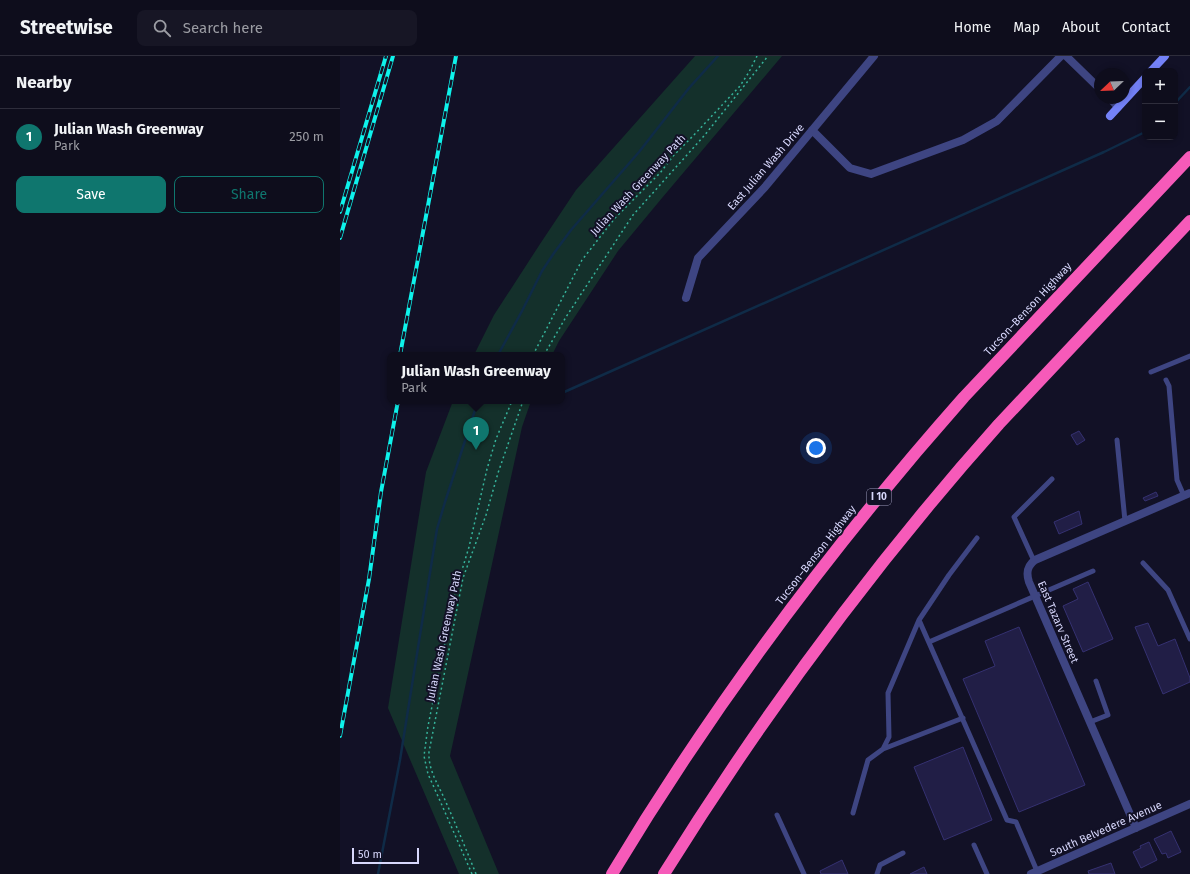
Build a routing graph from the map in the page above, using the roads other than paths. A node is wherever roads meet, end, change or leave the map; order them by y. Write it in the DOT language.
graph roads {
  1 [pos="874,56"];
  2 [pos="1061,56"];
  3 [pos="1066,56"];
  4 [pos="1165,56"];
  5 [pos="1155,68"];
  6 [pos="1142,81"];
  7 [pos="1094,83"];
  8 [pos="1115,104"];
  9 [pos="1118,107"];
  10 [pos="1110,116"];
  11 [pos="812,130"];
  12 [pos="1190,157"];
  13 [pos="1190,221"];
  14 [pos="686,298"];
  15 [pos="1190,356"];
  16 [pos="1151,372"];
  17 [pos="1166,380"];
  18 [pos="1117,440"];
  19 [pos="1052,479"];
  20 [pos="1187,494"];
  21 [pos="1125,521"];
  22 [pos="977,538"];
  23 [pos="1034,561"];
  24 [pos="1143,563"];
  25 [pos="1093,571"];
  26 [pos="1035,596"];
  27 [pos="919,620"];
  28 [pos="1190,639"];
  29 [pos="929,642"];
  30 [pos="1096,681"];
  31 [pos="963,718"];
  32 [pos="1090,722"];
  33 [pos="883,749"];
  34 [pos="1190,804"];
  35 [pos="853,813"];
  36 [pos="777,815"];
  37 [pos="1136,828"];
  38 [pos="974,845"];
  39 [pos="903,852"];
  40 [pos="1034,873"];
  41 [pos="612,874"];
  42 [pos="664,874"];
  43 [pos="804,874"];
  44 [pos="877,874"];
  45 [pos="987,874"];
  1 -- 11 [label="street, East Julian Wash Drive"];
  2 -- 11 [label="street"];
  3 -- 7 [label="street"];
  4 -- 5 [label="street"];
  6 -- 9 [label="street"];
  8 -- 9 [label="street"];
  9 -- 10 [label="street"];
  11 -- 14 [label="street, East Julian Wash Drive"];
  12 -- 41 [label="highway, Tucson–Benson Highway / I 10"];
  13 -- 42 [label="highway"];
  15 -- 16 [label="lane"];
  17 -- 20 [label="lane"];
  18 -- 21 [label="lane"];
  19 -- 23 [label="lane"];
  20 -- 21 [label="street"];
  21 -- 23 [label="street"];
  22 -- 27 [label="lane"];
  23 -- 26 [label="street, East Tazarv Street"];
  24 -- 28 [label="lane"];
  25 -- 26 [label="lane"];
  26 -- 29 [label="lane"];
  26 -- 32 [label="street, East Tazarv Street"];
  27 -- 29 [label="lane"];
  27 -- 33 [label="lane"];
  29 -- 31 [label="lane"];
  30 -- 32 [label="lane"];
  31 -- 33 [label="lane"];
  31 -- 40 [label="lane"];
  32 -- 37 [label="street, East Tazarv Street"];
  33 -- 35 [label="lane"];
  34 -- 37 [label="street, South Belvedere Avenue"];
  36 -- 43 [label="lane"];
  37 -- 40 [label="street, South Belvedere Avenue"];
  38 -- 45 [label="lane"];
  39 -- 44 [label="lane"];
}
